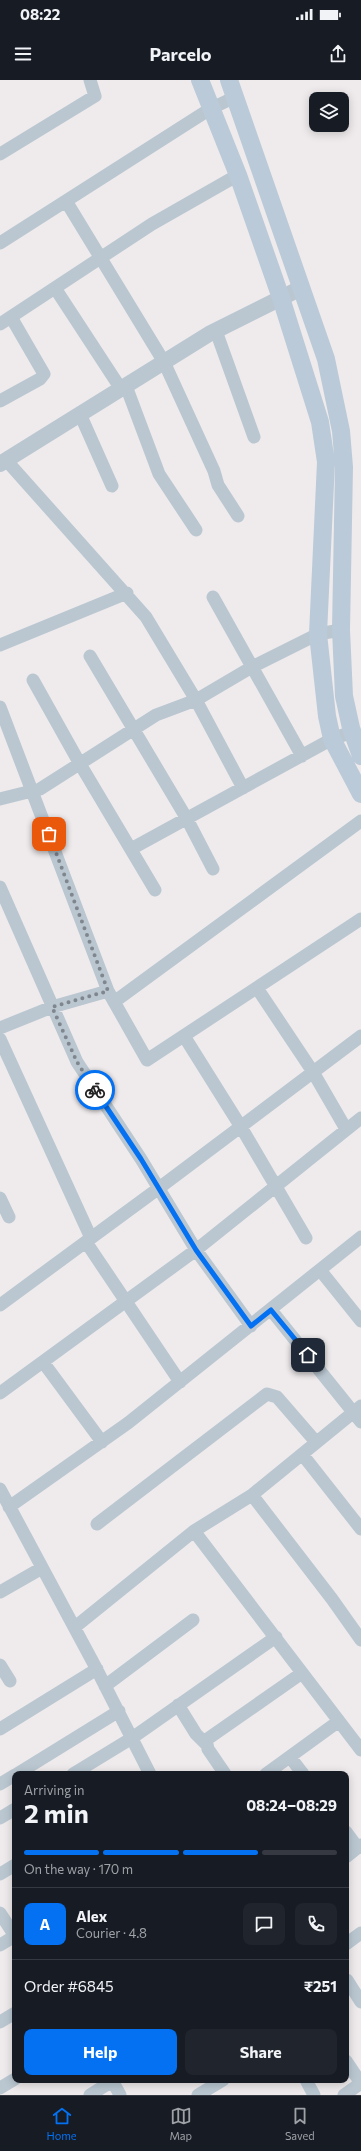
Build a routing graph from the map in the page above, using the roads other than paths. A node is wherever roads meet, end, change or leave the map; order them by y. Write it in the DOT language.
graph roads {
  1 [pos="90,80"];
  2 [pos="200,80"];
  3 [pos="229,80"];
  4 [pos="235,97"];
  5 [pos="210,109"];
  6 [pos="0,154"];
  7 [pos="238,175"];
  8 [pos="66,201"];
  9 [pos="0,243"];
  10 [pos="100,258"];
  11 [pos="55,288"];
  12 [pos="301,288"];
  13 [pos="281,298"];
  14 [pos="11,317"];
  15 [pos="0,324"];
  16 [pos="216,331"];
  17 [pos="164,362"];
  18 [pos="123,388"];
  19 [pos="0,401"];
  20 [pos="80,414"];
  21 [pos="254,437"];
  22 [pos="3,462"];
  23 [pos="112,486"];
  24 [pos="238,516"];
  25 [pos="196,530"];
  26 [pos="127,593"];
  27 [pos="213,597"];
  28 [pos="341,630"];
  29 [pos="318,634"];
  30 [pos="0,645"];
  31 [pos="90,656"];
  32 [pos="252,667"];
  33 [pos="33,680"];
  34 [pos="196,700"];
  35 [pos="0,707"];
  36 [pos="134,730"];
  37 [pos="352,732"];
  38 [pos="332,739"];
  39 [pos="302,756"];
  40 [pos="361,756"];
  41 [pos="80,764"];
  42 [pos="244,788"];
  43 [pos="33,791"];
  44 [pos="361,794"];
  45 [pos="0,799"];
  46 [pos="187,819"];
  47 [pos="361,821"];
  48 [pos="131,849"];
  49 [pos="213,868"];
  50 [pos="0,887"];
  51 [pos="155,890"];
  52 [pos="361,919"];
  53 [pos="257,988"];
  54 [pos="111,996"];
  55 [pos="52,1007"];
  56 [pos="0,1028"];
  57 [pos="184,1036"];
  58 [pos="361,1036"];
  59 [pos="0,1039"];
  60 [pos="314,1072"];
  61 [pos="361,1118"];
  62 [pos="241,1127"];
  63 [pos="346,1129"];
  64 [pos="276,1185"];
  65 [pos="159,1188"];
  66 [pos="0,1198"];
  67 [pos="9,1217"];
  68 [pos="361,1237"];
  69 [pos="306,1238"];
  70 [pos="88,1240"];
  71 [pos="196,1250"];
  72 [pos="320,1270"];
  73 [pos="124,1302"];
  74 [pos="0,1305"];
  75 [pos="271,1310"];
  76 [pos="361,1321"];
  77 [pos="251,1326"];
  78 [pos="43,1362"];
  79 [pos="180,1382"];
  80 [pos="0,1393"];
  81 [pos="358,1414"];
  82 [pos="102,1442"];
  83 [pos="316,1442"];
  84 [pos="302,1454"];
  85 [pos="0,1490"];
  86 [pos="252,1495"];
  87 [pos="9,1507"];
  88 [pos="96,1524"];
  89 [pos="361,1529"];
  90 [pos="194,1531"];
  91 [pos="42,1568"];
  92 [pos="0,1592"];
  93 [pos="193,1620"];
  94 [pos="75,1627"];
  95 [pos="276,1638"];
  96 [pos="361,1640"];
  97 [pos="0,1664"];
  98 [pos="97,1669"];
  99 [pos="302,1673"];
  100 [pos="10,1681"];
  101 [pos="106,1686"];
  102 [pos="178,1705"];
  103 [pos="119,1712"];
  104 [pos="339,1721"];
  105 [pos="0,1729"];
  106 [pos="132,1738"];
  107 [pos="207,1745"];
  108 [pos="361,1750"];
  109 [pos="290,1757"];
  110 [pos="23,1771"];
  111 [pos="78,1771"];
  112 [pos="148,1771"];
  113 [pos="223,1771"];
  114 [pos="270,1771"];
  115 [pos="301,1771"];
  116 [pos="12,1777"];
  117 [pos="0,1784"];
  118 [pos="12,1811"];
  119 [pos="0,1818"];
  120 [pos="349,1835"];
  121 [pos="359,1846"];
  122 [pos="349,1854"];
  123 [pos="12,1867"];
  124 [pos="0,1874"];
  125 [pos="0,1913"];
  126 [pos="12,1931"];
  127 [pos="361,1933"];
  128 [pos="12,1938"];
  129 [pos="349,1942"];
  130 [pos="0,1945"];
  131 [pos="349,1983"];
  132 [pos="361,2002"];
  133 [pos="12,2015"];
  134 [pos="0,2022"];
  135 [pos="349,2065"];
  136 [pos="12,2081"];
  137 [pos="108,2083"];
  138 [pos="114,2083"];
  139 [pos="218,2083"];
  140 [pos="361,2083"];
  141 [pos="0,2088"];
  142 [pos="90,2095"];
  143 [pos="120,2095"];
  144 [pos="198,2095"];
  145 [pos="344,2095"];
  1 -- 6 [label="street"];
  2 -- 5 [label="main road"];
  3 -- 4 [label="main road"];
  4 -- 5 [label="street"];
  4 -- 12 [label="main road"];
  5 -- 7 [label="main road"];
  5 -- 8 [label="street"];
  7 -- 10 [label="street"];
  7 -- 13 [label="main road"];
  8 -- 9 [label="street"];
  8 -- 10 [label="street"];
  10 -- 11 [label="street"];
  10 -- 17 [label="street"];
  11 -- 14 [label="street"];
  11 -- 18 [label="street"];
  12 -- 13 [label="street"];
  12 -- 28 [label="main road"];
  13 -- 16 [label="street"];
  13 -- 29 [label="main road"];
  14 -- 15 [label="street"];
  14 -- 19 [label="street"];
  16 -- 17 [label="street"];
  16 -- 21 [label="street"];
  17 -- 18 [label="street"];
  17 -- 24 [label="street"];
  18 -- 20 [label="street"];
  18 -- 25 [label="street"];
  20 -- 22 [label="street"];
  20 -- 23 [label="street"];
  22 -- 26 [label="street"];
  26 -- 30 [label="street"];
  26 -- 34 [label="street"];
  27 -- 32 [label="street"];
  28 -- 29 [label="street"];
  28 -- 37 [label="main road"];
  29 -- 32 [label="street"];
  29 -- 38 [label="main road"];
  31 -- 36 [label="street"];
  32 -- 34 [label="street"];
  32 -- 39 [label="street"];
  33 -- 41 [label="street"];
  34 -- 36 [label="street"];
  34 -- 42 [label="street"];
  35 -- 43 [label="street"];
  36 -- 41 [label="street"];
  36 -- 46 [label="street"];
  37 -- 38 [label="street"];
  37 -- 40 [label="main road"];
  38 -- 39 [label="street"];
  38 -- 44 [label="main road"];
  39 -- 42 [label="street"];
  41 -- 43 [label="street"];
  41 -- 48 [label="street"];
  42 -- 46 [label="street"];
  43 -- 45 [label="street"];
  43 -- 54 [label="street"];
  46 -- 48 [label="street"];
  46 -- 49 [label="street"];
  47 -- 54 [label="street"];
  48 -- 51 [label="street"];
  50 -- 55 [label="street"];
  52 -- 53 [label="street"];
  53 -- 57 [label="street"];
  53 -- 60 [label="street"];
  54 -- 55 [label="street"];
  54 -- 57 [label="street"];
  55 -- 56 [label="street"];
  55 -- 65 [label="street"];
  57 -- 62 [label="street"];
  58 -- 60 [label="street"];
  59 -- 70 [label="street"];
  60 -- 62 [label="street"];
  60 -- 63 [label="street"];
  61 -- 63 [label="street"];
  62 -- 64 [label="street"];
  62 -- 65 [label="street"];
  63 -- 64 [label="street"];
  64 -- 69 [label="street"];
  64 -- 71 [label="street"];
  65 -- 70 [label="street"];
  65 -- 71 [label="street"];
  66 -- 67 [label="street"];
  68 -- 72 [label="street"];
  70 -- 73 [label="street"];
  70 -- 74 [label="street"];
  71 -- 73 [label="street"];
  71 -- 77 [label="street"];
  72 -- 75 [label="street"];
  72 -- 76 [label="street"];
  73 -- 78 [label="street"];
  73 -- 79 [label="street"];
  75 -- 77 [label="street"];
  75 -- 81 [label="street"];
  77 -- 79 [label="street"];
  78 -- 80 [label="street"];
  78 -- 82 [label="street"];
  79 -- 82 [label="street"];
  81 -- 83 [label="street"];
  82 -- 87 [label="street"];
  83 -- 84 [label="street"];
  83 -- 88 [label="street"];
  84 -- 86 [label="street"];
  84 -- 89 [label="street"];
  85 -- 87 [label="street"];
  86 -- 90 [label="street"];
  86 -- 96 [label="street"];
  87 -- 91 [label="street"];
  90 -- 94 [label="street"];
  90 -- 95 [label="street"];
  91 -- 92 [label="street"];
  91 -- 94 [label="street"];
  93 -- 101 [label="street"];
  94 -- 98 [label="street"];
  95 -- 99 [label="street"];
  95 -- 102 [label="street"];
  97 -- 100 [label="street"];
  98 -- 101 [label="street"];
  98 -- 105 [label="street"];
  99 -- 104 [label="street"];
  99 -- 107 [label="street"];
  101 -- 103 [label="street"];
  102 -- 106 [label="street"];
  102 -- 107 [label="street"];
  103 -- 106 [label="street"];
  103 -- 110 [label="street"];
  104 -- 108 [label="street"];
  104 -- 109 [label="street"];
  106 -- 111 [label="street"];
  106 -- 112 [label="street"];
  107 -- 113 [label="street"];
  109 -- 114 [label="street"];
  109 -- 115 [label="street"];
  116 -- 117 [label="street"];
  118 -- 119 [label="street"];
  120 -- 121 [label="street"];
  121 -- 122 [label="street"];
  123 -- 124 [label="street"];
  125 -- 126 [label="street"];
  127 -- 129 [label="street"];
  128 -- 130 [label="street"];
  131 -- 132 [label="street"];
  133 -- 134 [label="street"];
  135 -- 140 [label="street"];
  136 -- 141 [label="street"];
  137 -- 142 [label="street"];
  138 -- 143 [label="street"];
  139 -- 144 [label="street"];
  140 -- 145 [label="street"];
}
